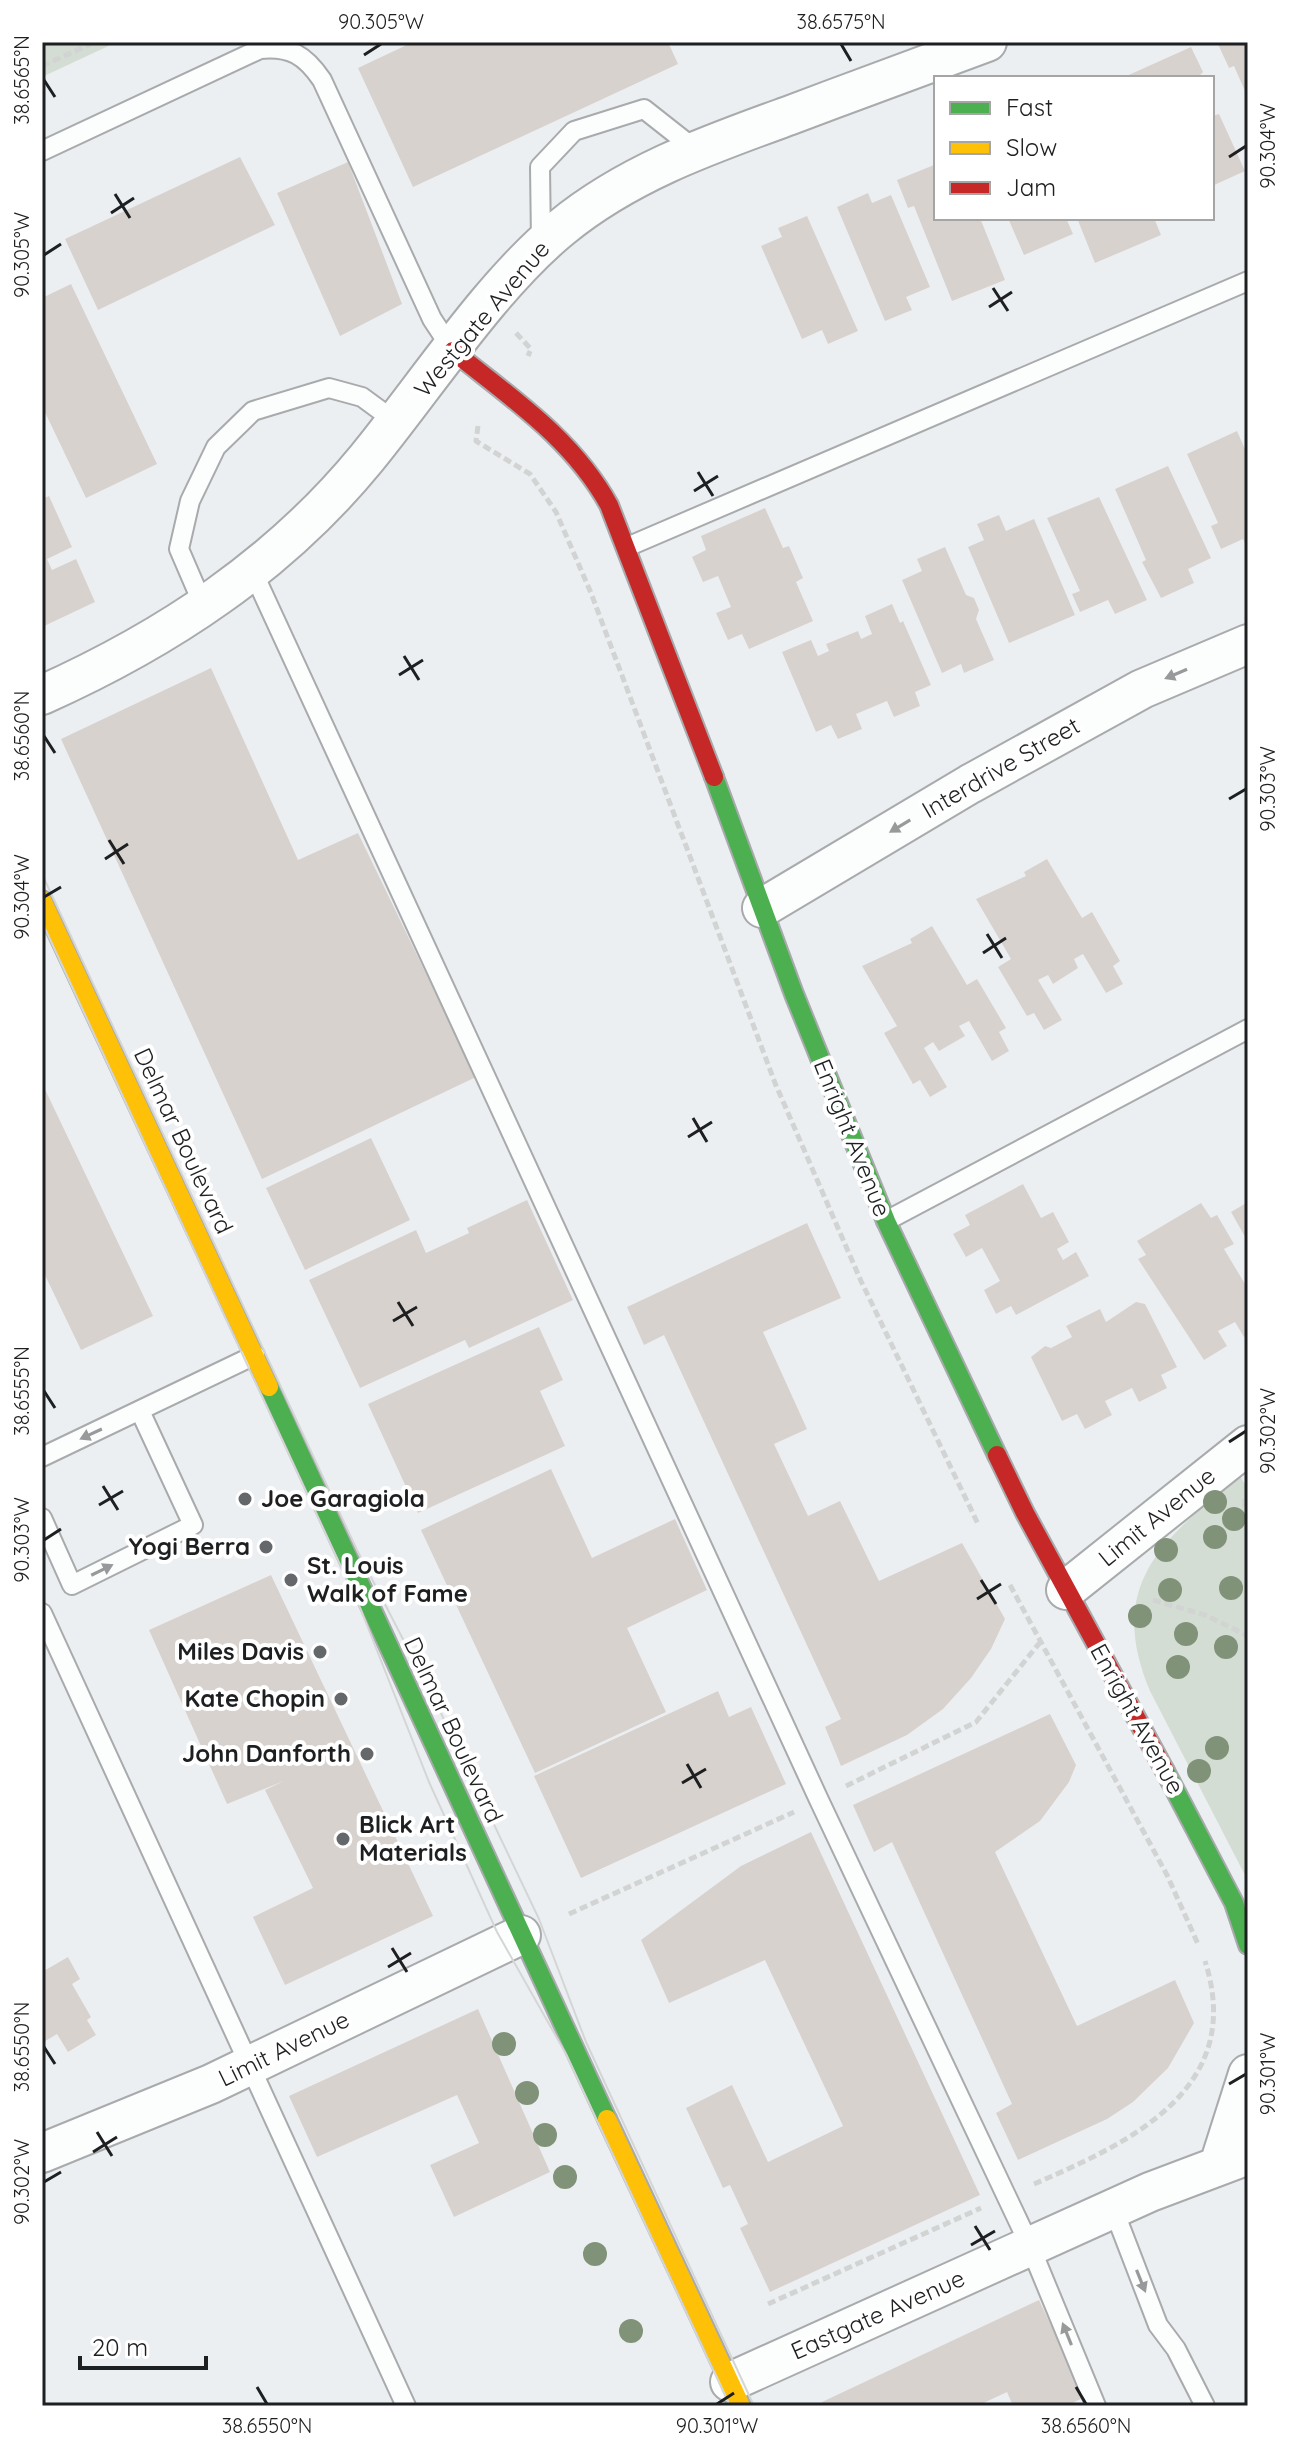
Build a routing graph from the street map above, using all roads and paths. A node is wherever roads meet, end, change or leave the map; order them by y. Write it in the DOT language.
graph roads {
  1 [pos="95,42"];
  2 [pos="987,42"];
  3 [pos="42,66"];
  4 [pos="696,150"];
  5 [pos="42,151"];
  6 [pos="541,248"];
  7 [pos="1248,281"];
  8 [pos="453,351"];
  9 [pos="486,415"];
  10 [pos="396,422"];
  11 [pos="627,547"];
  12 [pos="253,572"];
  13 [pos="204,607"];
  14 [pos="1248,644"];
  15 [pos="42,695"];
  16 [pos="42,900"];
  17 [pos="762,908"];
  18 [pos="1248,1029"];
  19 [pos="886,1221"];
  20 [pos="255,1355"];
  21 [pos="140,1411"];
  22 [pos="1245,1454"];
  23 [pos="42,1457"];
  24 [pos="1244,1497"];
  25 [pos="42,1518"];
  26 [pos="982,1531"];
  27 [pos="1248,1545"];
  28 [pos="1004,1572"];
  29 [pos="1066,1590"];
  30 [pos="1153,1600"];
  31 [pos="42,1613"];
  32 [pos="1248,1636"];
  33 [pos="521,1935"];
  34 [pos="1248,1945"];
  35 [pos="249,2066"];
  36 [pos="1248,2074"];
  37 [pos="42,2153"];
  38 [pos="1234,2160"];
  39 [pos="1007,2196"];
  40 [pos="1113,2208"];
  41 [pos="1030,2246"];
  42 [pos="768,2304"];
  43 [pos="735,2394"];
  44 [pos="406,2406"];
  45 [pos="1096,2406"];
  46 [pos="1205,2406"];
  1 -- 3 [label="path"];
  2 -- 4 [label="street, Westgate Avenue"];
  4 -- 6 [label="street, Westgate Avenue"];
  4 -- 6 [label="lane"];
  5 -- 8 [label="lane"];
  6 -- 8 [label="street, Westgate Avenue"];
  7 -- 11 [label="lane"];
  8 -- 10 [label="street, Westgate Avenue"];
  8 -- 11 [label="street, Enright Avenue"];
  9 -- 26 [label="path"];
  10 -- 12 [label="street, Westgate Avenue"];
  10 -- 13 [label="lane"];
  11 -- 17 [label="street, Enright Avenue"];
  12 -- 13 [label="street, Westgate Avenue"];
  12 -- 39 [label="lane"];
  13 -- 15 [label="street, Westgate Avenue"];
  14 -- 17 [label="street, Interdrive Street, one-way"];
  16 -- 20 [label="street, Delmar Boulevard"];
  17 -- 19 [label="street, Enright Avenue"];
  18 -- 19 [label="lane"];
  19 -- 29 [label="street, Enright Avenue"];
  20 -- 21 [label="lane"];
  20 -- 33 [label="street, Delmar Boulevard"];
  21 -- 23 [label="lane, one-way"];
  25 -- 21 [label="lane, one-way"];
  22 -- 29 [label="street, Limit Avenue"];
  24 -- 27 [label="path"];
  28 -- 39 [label="path"];
  29 -- 34 [label="street, Enright Avenue"];
  30 -- 32 [label="path"];
  31 -- 35 [label="lane"];
  33 -- 35 [label="street, Limit Avenue"];
  33 -- 43 [label="street, Delmar Boulevard"];
  35 -- 37 [label="street, Limit Avenue"];
  35 -- 44 [label="lane"];
  36 -- 38 [label="street"];
  38 -- 40 [label="street, Eastgate Avenue"];
  39 -- 41 [label="lane"];
  39 -- 42 [label="path"];
  40 -- 41 [label="street, Eastgate Avenue"];
  40 -- 46 [label="lane, one-way"];
  41 -- 43 [label="street, Eastgate Avenue"];
  45 -- 41 [label="lane, one-way"];
}
